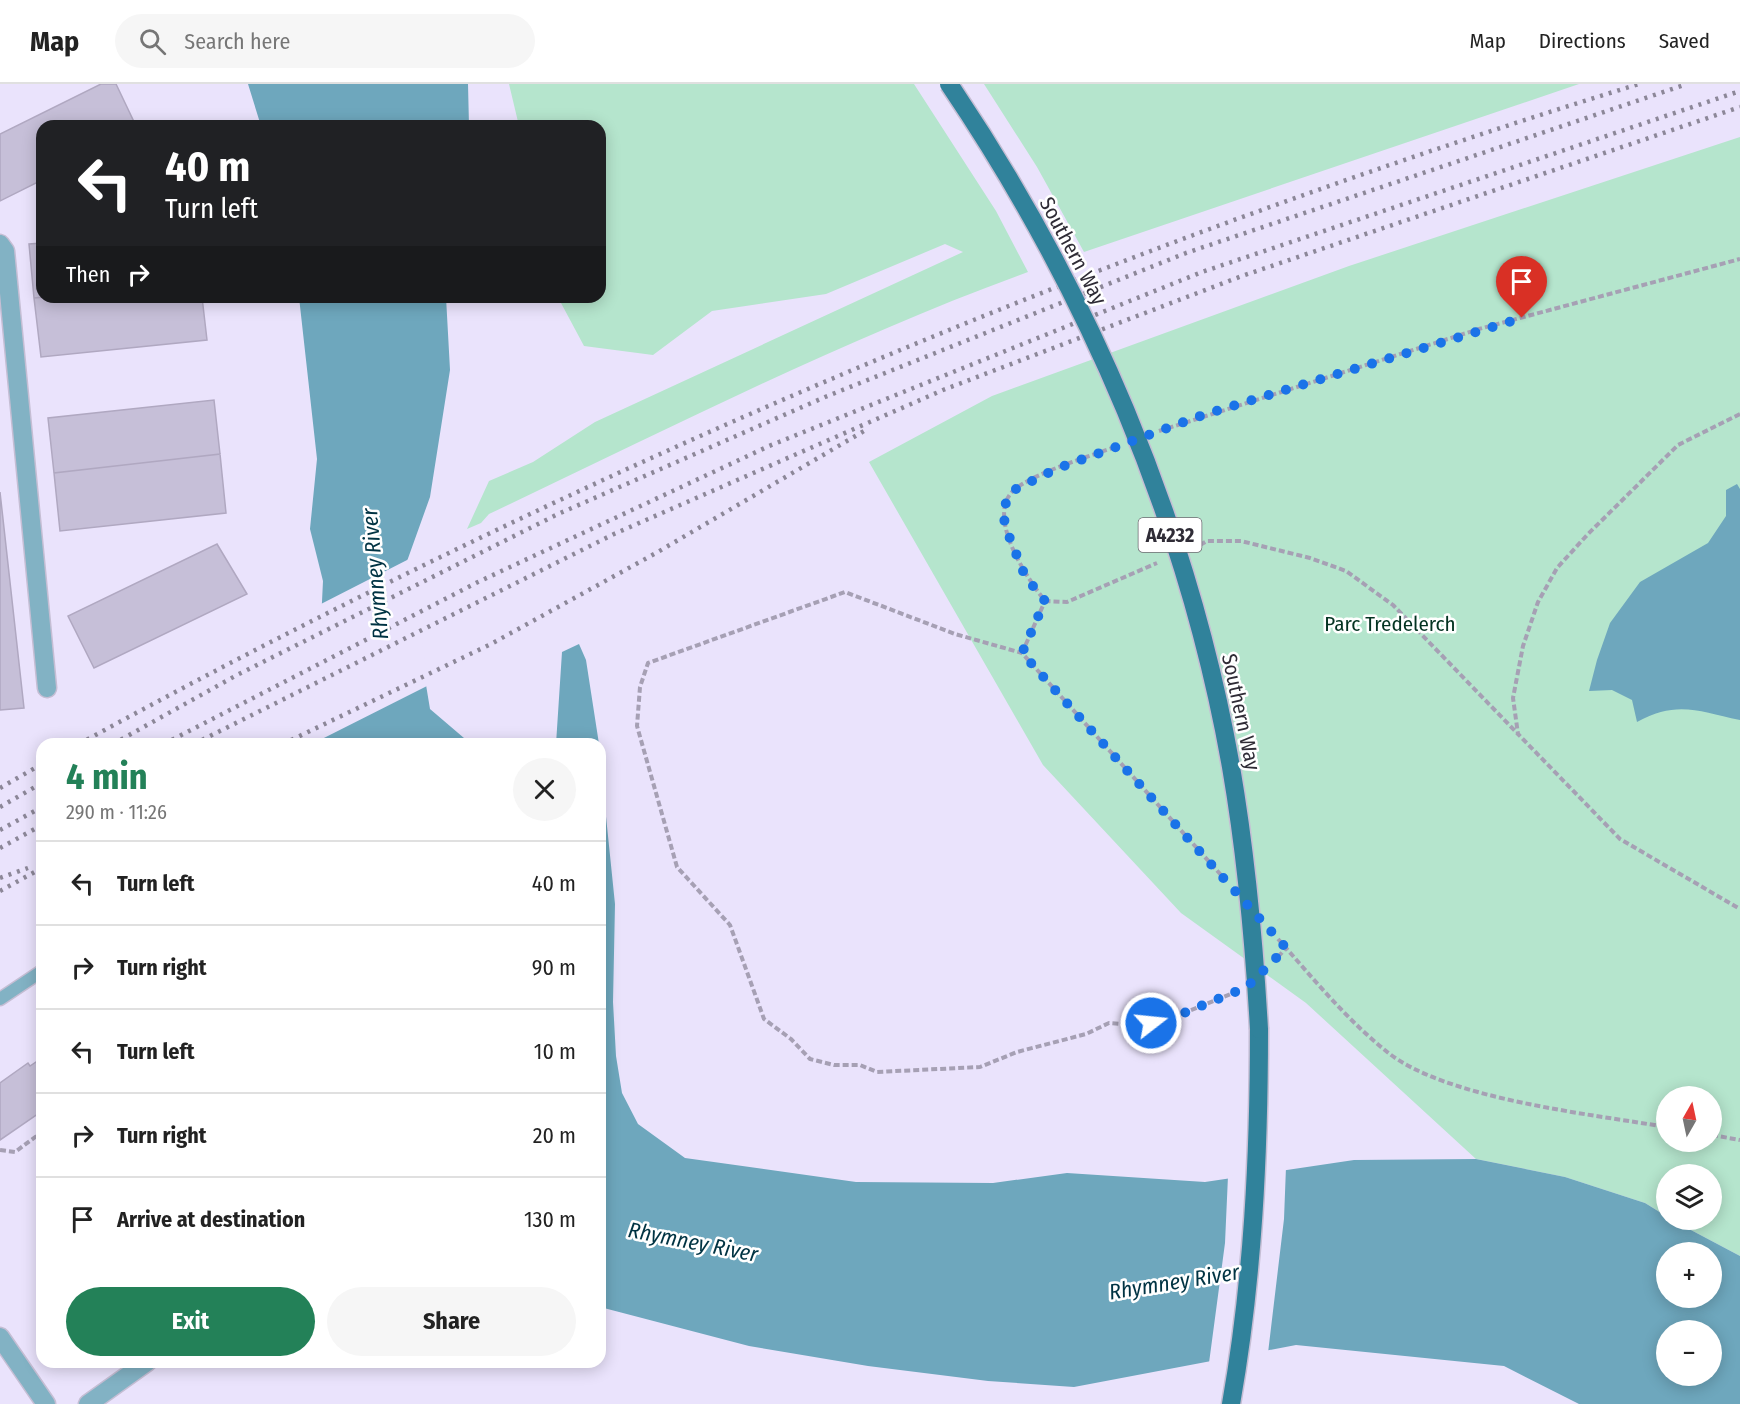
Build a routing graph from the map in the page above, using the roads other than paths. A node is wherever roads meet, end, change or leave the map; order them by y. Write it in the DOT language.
graph roads {
  1 [pos="949,84"];
  2 [pos="0,244"];
  3 [pos="47,688"];
  4 [pos="36,975"];
  5 [pos="0,999"];
  6 [pos="0,1337"];
  7 [pos="139,1368"];
  8 [pos="46,1404"];
  9 [pos="88,1404"];
  10 [pos="1231,1404"];
  1 -- 10 [label="main road, Southern Way / A4232, bridge"];
  2 -- 3 [label="street"];
  4 -- 5 [label="lane"];
  6 -- 8 [label="street"];
  7 -- 9 [label="street"];
}
